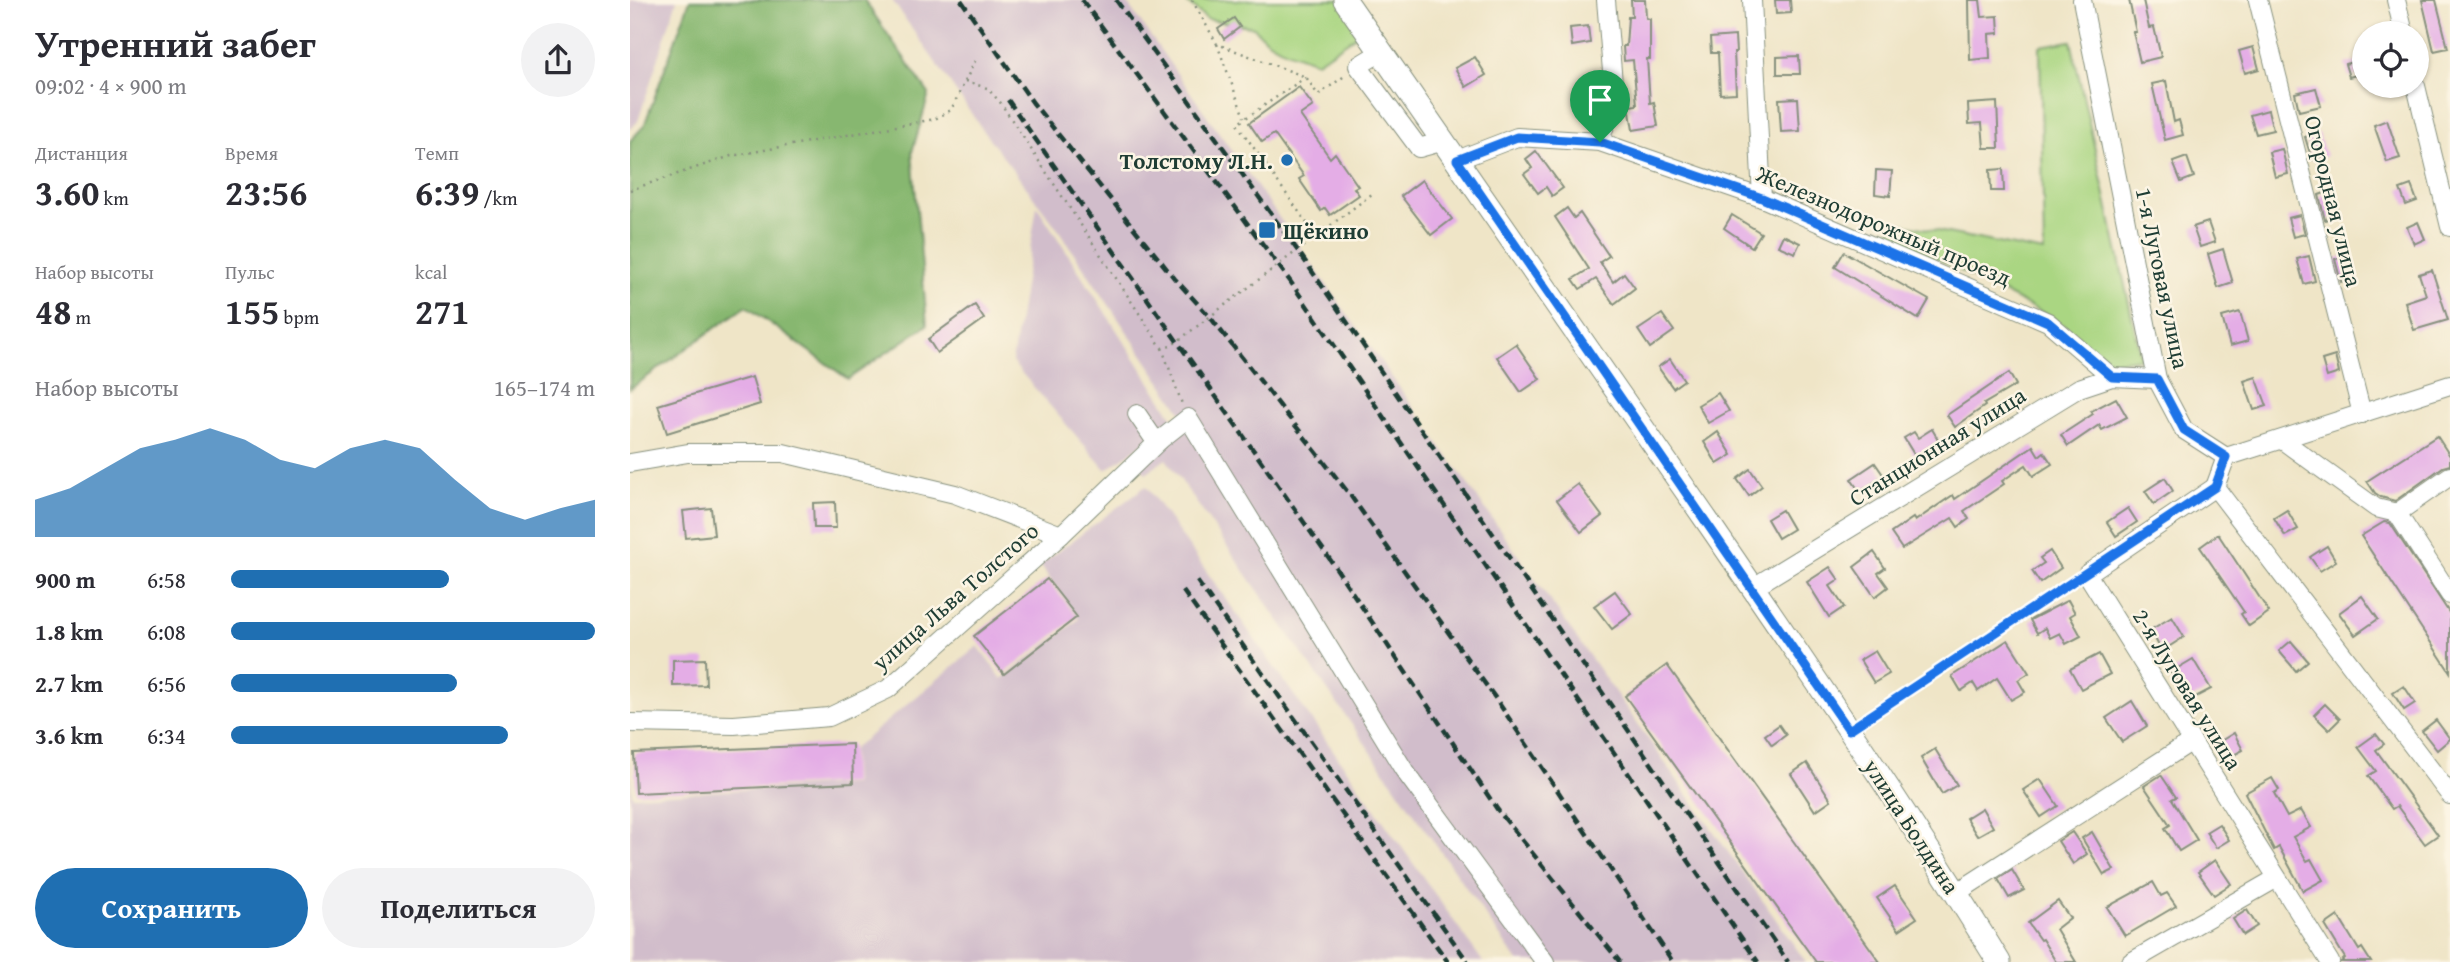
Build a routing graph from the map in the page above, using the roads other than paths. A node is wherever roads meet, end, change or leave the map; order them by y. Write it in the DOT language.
graph roads {
  1 [pos="1345,0"];
  2 [pos="1606,0"];
  3 [pos="1752,0"];
  4 [pos="2082,0"];
  5 [pos="2258,0"];
  6 [pos="2396,0"];
  7 [pos="2401,21"];
  8 [pos="1381,52"];
  9 [pos="2419,98"];
  10 [pos="1600,142"];
  11 [pos="1451,151"];
  12 [pos="1762,198"];
  13 [pos="2450,227"];
  14 [pos="2112,377"];
  15 [pos="2157,379"];
  16 [pos="2450,385"];
  17 [pos="1137,414"];
  18 [pos="2362,414"];
  19 [pos="1160,440"];
  20 [pos="2283,440"];
  21 [pos="2226,457"];
  22 [pos="630,463"];
  23 [pos="2450,477"];
  24 [pos="2215,487"];
  25 [pos="2397,513"];
  26 [pos="1061,535"];
  27 [pos="1752,588"];
  28 [pos="2450,595"];
  29 [pos="630,723"];
  30 [pos="2192,740"];
  31 [pos="2450,795"];
  32 [pos="2277,878"];
  33 [pos="1956,893"];
  34 [pos="1545,962"];
  35 [pos="1999,962"];
  36 [pos="2131,962"];
  37 [pos="2330,962"];
  1 -- 8 [label="main road, улица Болдина"];
  2 -- 10 [label="street"];
  3 -- 12 [label="street"];
  4 -- 15 [label="street, 1-я Луговая улица"];
  5 -- 18 [label="street, Огородная улица"];
  6 -- 7 [label="street"];
  8 -- 11 [label="main road, улица Болдина"];
  8 -- 11 [label="street"];
  9 -- 13 [label="street"];
  10 -- 11 [label="street, Железнодорожный проезд"];
  10 -- 12 [label="street, Железнодорожный проезд"];
  11 -- 27 [label="main road, улица Болдина"];
  12 -- 14 [label="street, Железнодорожный проезд"];
  14 -- 15 [label="street, Станционная улица"];
  14 -- 27 [label="street, Станционная улица"];
  15 -- 21 [label="street, 1-я Луговая улица"];
  16 -- 18 [label="street"];
  17 -- 19 [label="street"];
  18 -- 20 [label="street"];
  19 -- 26 [label="street, улица Льва Толстого"];
  19 -- 34 [label="street, улица Льва Толстого"];
  20 -- 21 [label="street"];
  20 -- 25 [label="street"];
  21 -- 24 [label="street"];
  22 -- 26 [label="street"];
  23 -- 25 [label="street"];
  24 -- 30 [label="street, 2-я Луговая улица"];
  24 -- 31 [label="street"];
  25 -- 28 [label="street"];
  26 -- 29 [label="street, улица Льва Толстого"];
  27 -- 33 [label="main road, улица Болдина"];
  30 -- 32 [label="street, 2-я Луговая улица"];
  30 -- 33 [label="street"];
  32 -- 36 [label="street"];
  32 -- 37 [label="street, 2-я Луговая улица"];
  33 -- 35 [label="main road, улица Болдина"];
}
